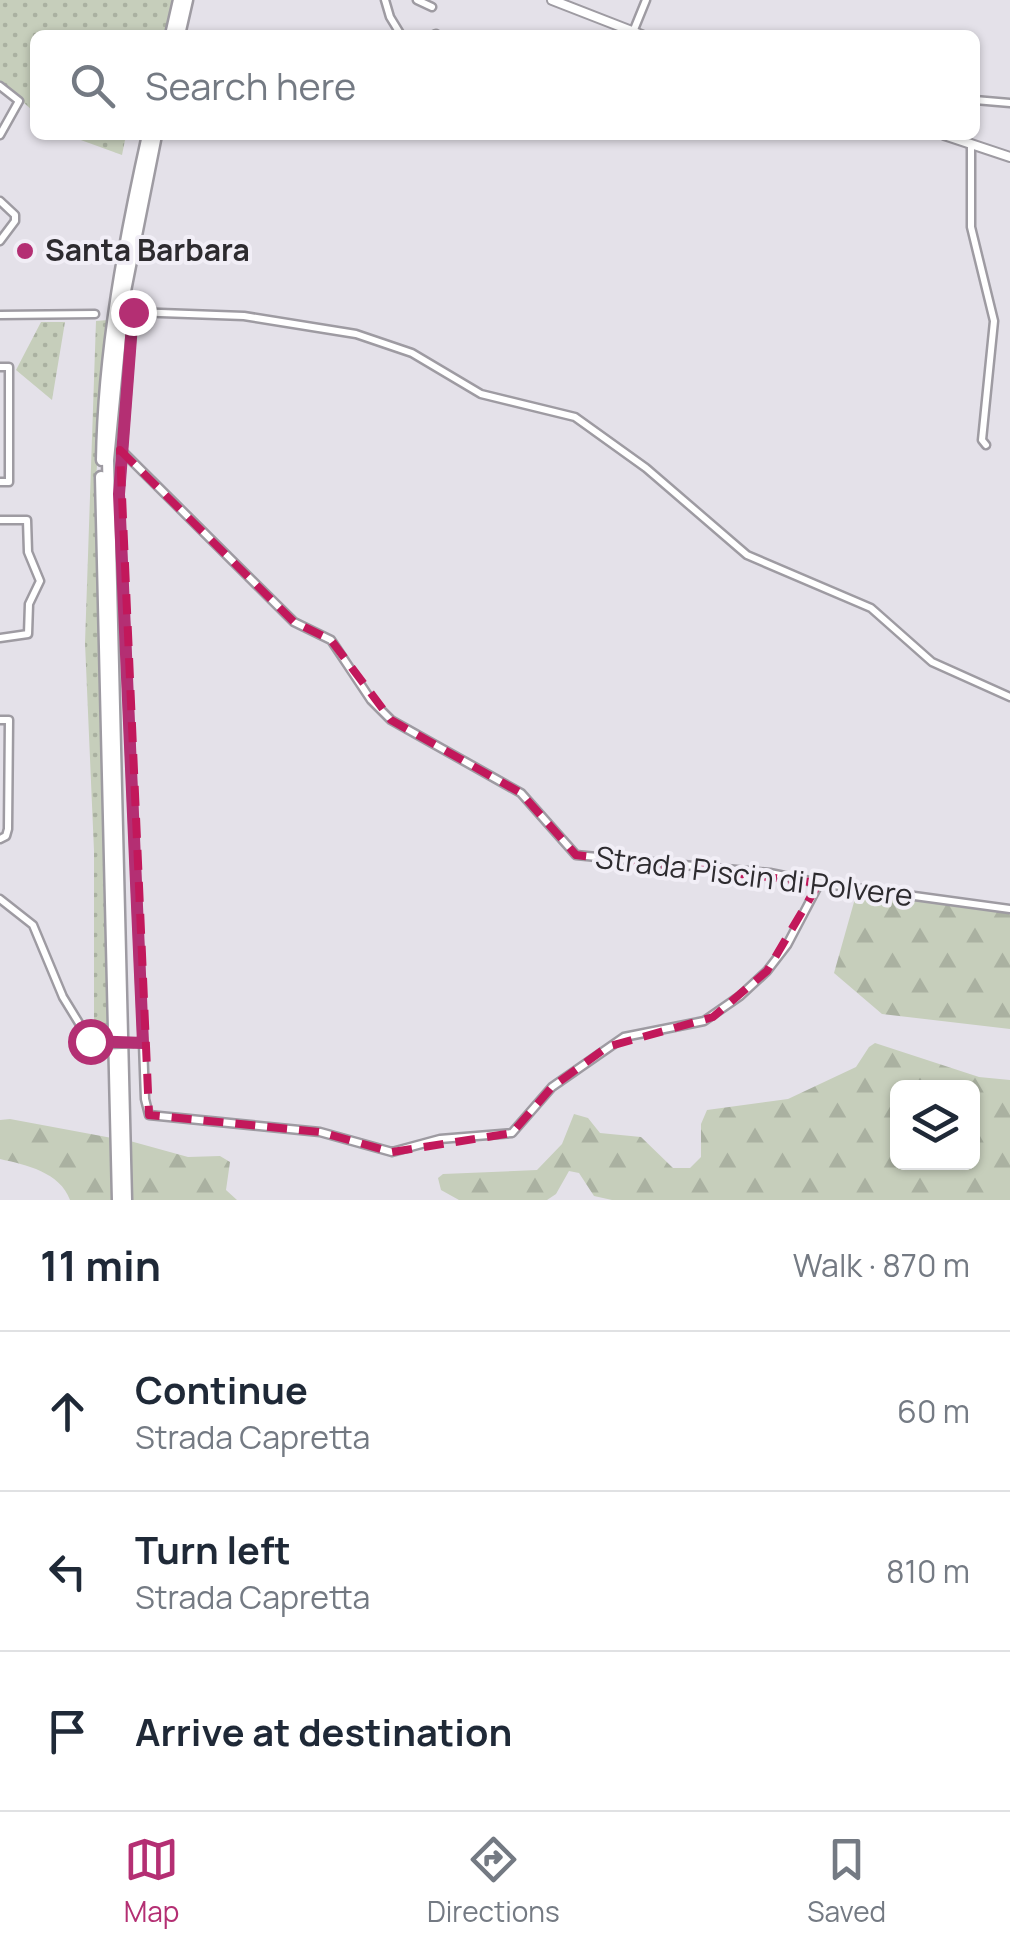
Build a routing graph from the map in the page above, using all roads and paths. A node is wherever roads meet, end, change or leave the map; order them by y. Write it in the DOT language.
graph roads {
  1 [pos="179,0"];
  2 [pos="186,0"];
  3 [pos="385,0"];
  4 [pos="417,0"];
  5 [pos="552,0"];
  6 [pos="646,0"];
  7 [pos="432,8"];
  8 [pos="172,30"];
  9 [pos="180,30"];
  10 [pos="399,30"];
  11 [pos="627,30"];
  12 [pos="638,30"];
  13 [pos="0,86"];
  14 [pos="980,100"];
  15 [pos="1010,103"];
  16 [pos="0,135"];
  17 [pos="147,140"];
  18 [pos="155,140"];
  19 [pos="958,140"];
  20 [pos="970,144"];
  21 [pos="1010,157"];
  22 [pos="0,201"];
  23 [pos="0,242"];
  24 [pos="0,314"];
  25 [pos="95,314"];
  26 [pos="0,366"];
  27 [pos="986,446"];
  28 [pos="120,450"];
  29 [pos="0,482"];
  30 [pos="0,520"];
  31 [pos="0,638"];
  32 [pos="1010,697"];
  33 [pos="0,720"];
  34 [pos="0,838"];
  35 [pos="819,883"];
  36 [pos="0,898"];
  37 [pos="1010,909"];
  38 [pos="143,1043"];
  39 [pos="122,1200"];
  1 -- 8 [label="highway"];
  2 -- 9 [label="highway"];
  3 -- 10 [label="street"];
  4 -- 7 [label="street"];
  5 -- 11 [label="main road"];
  6 -- 12 [label="street"];
  13 -- 16 [label="street"];
  14 -- 15 [label="street"];
  17 -- 39 [label="highway"];
  18 -- 39 [label="highway"];
  19 -- 20 [label="main road"];
  20 -- 21 [label="main road"];
  20 -- 27 [label="street"];
  22 -- 23 [label="street"];
  24 -- 25 [label="street"];
  26 -- 29 [label="street"];
  28 -- 32 [label="street"];
  28 -- 35 [label="street, Strada Piscin di Polvere"];
  28 -- 38 [label="street"];
  30 -- 31 [label="street"];
  33 -- 34 [label="street"];
  35 -- 37 [label="street, Strada Piscin di Polvere"];
  35 -- 38 [label="street"];
  36 -- 38 [label="street, bridge"];
}
